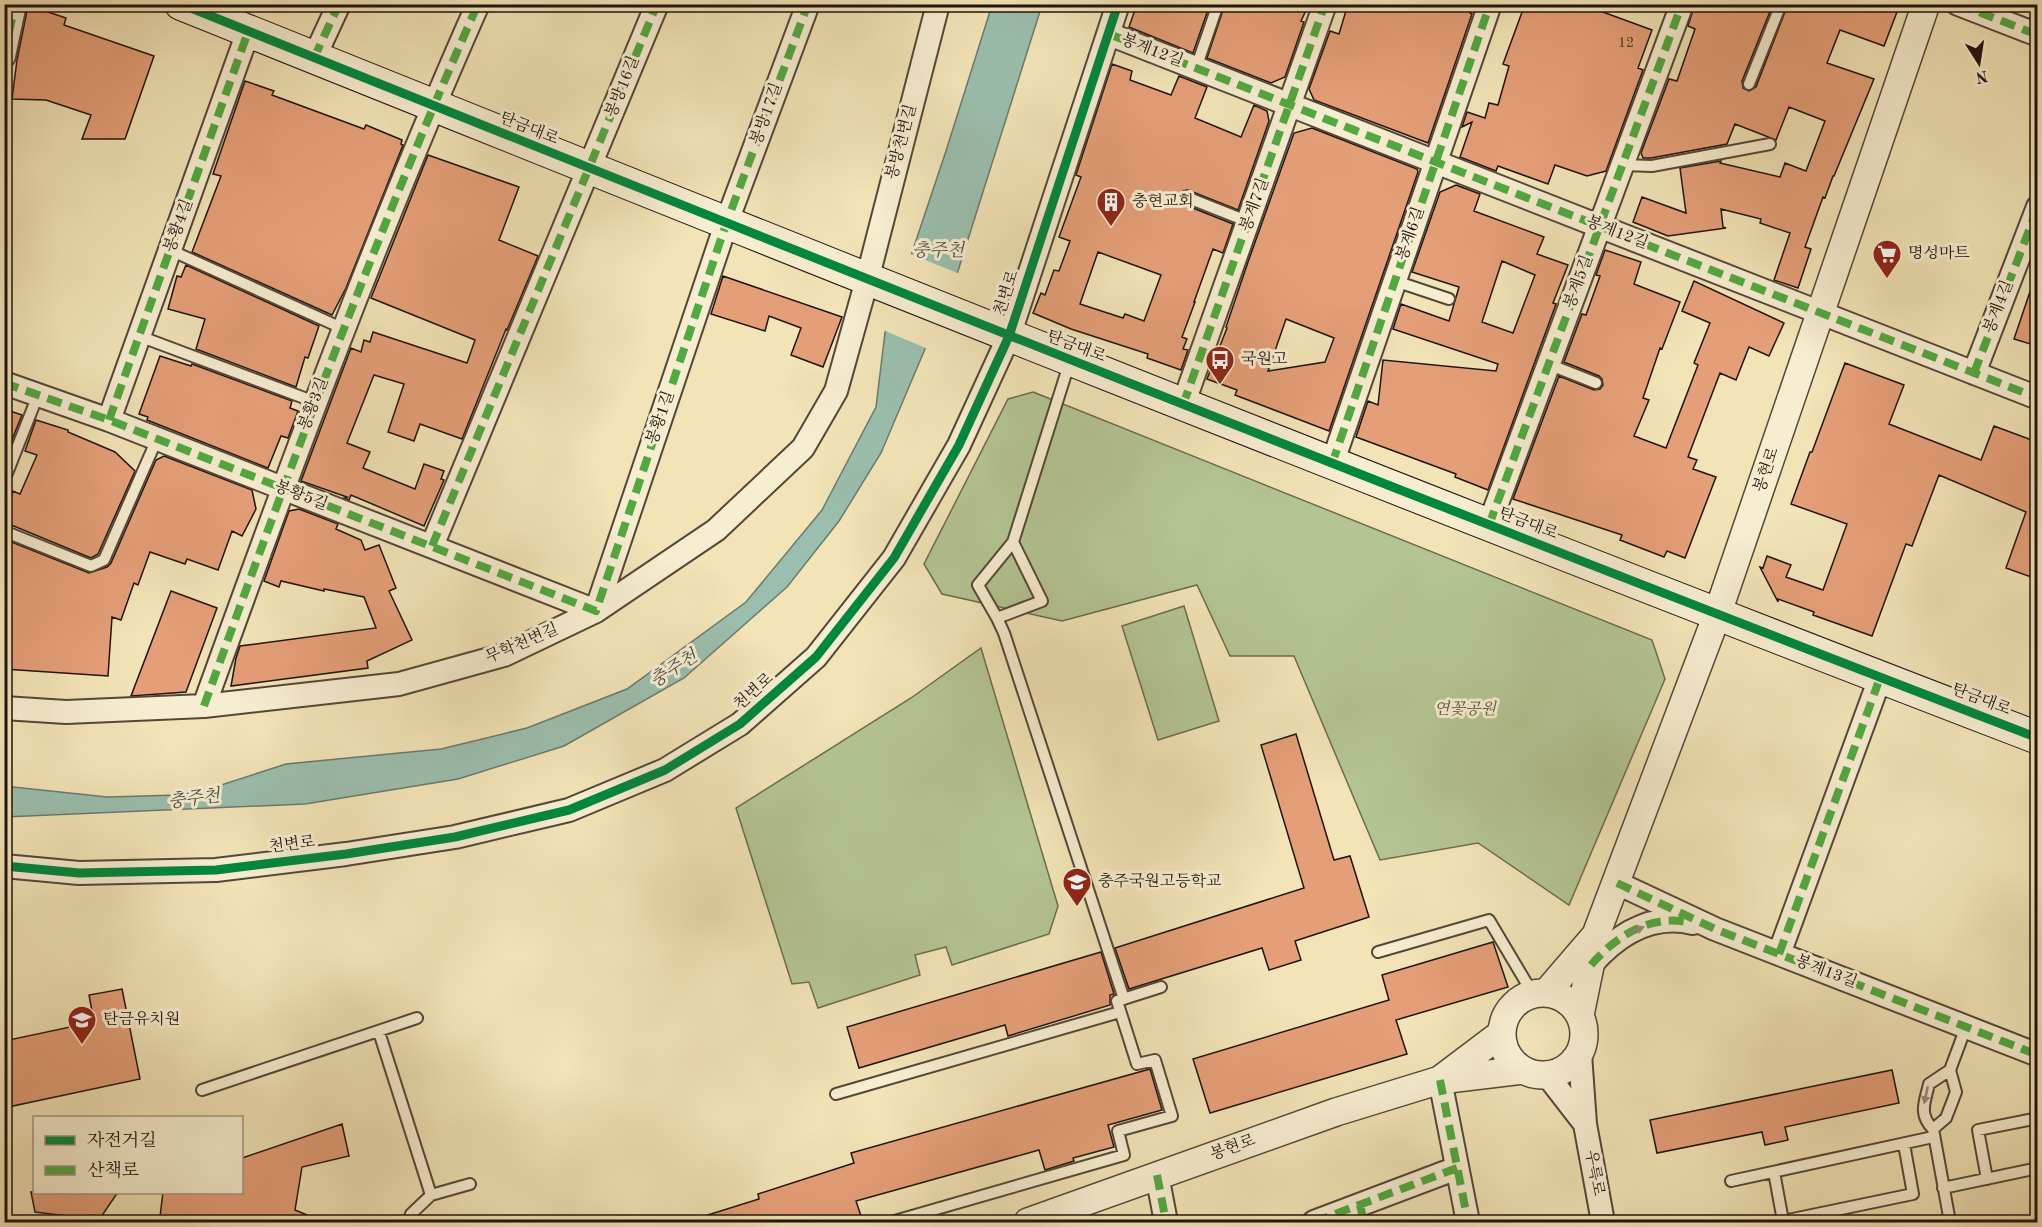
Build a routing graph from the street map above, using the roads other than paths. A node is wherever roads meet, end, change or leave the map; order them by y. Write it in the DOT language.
graph roads {
  1 [pos="15,4"];
  2 [pos="181,4"];
  3 [pos="339,4"];
  4 [pos="478,4"];
  5 [pos="657,4"];
  6 [pos="808,4"];
  7 [pos="938,4"];
  8 [pos="1118,4"];
  9 [pos="1218,4"];
  10 [pos="1325,4"];
  11 [pos="1490,4"];
  12 [pos="1682,4"];
  13 [pos="1781,4"];
  14 [pos="1926,4"];
  15 [pos="1958,4"];
  16 [pos="248,32"];
  17 [pos="1109,34"];
  18 [pos="2037,36"];
  19 [pos="4,56"];
  20 [pos="314,58"];
  21 [pos="1196,68"];
  22 [pos="1749,84"];
  23 [pos="1291,105"];
  24 [pos="433,106"];
  25 [pos="1770,144"];
  26 [pos="1436,162"];
  27 [pos="1622,165"];
  28 [pos="589,169"];
  29 [pos="1186,197"];
  30 [pos="2035,219"];
  31 [pos="1249,222"];
  32 [pos="726,224"];
  33 [pos="1599,226"];
  34 [pos="170,250"];
  35 [pos="867,280"];
  36 [pos="1395,281"];
  37 [pos="1449,299"];
  38 [pos="1820,313"];
  39 [pos="344,329"];
  40 [pos="139,336"];
  41 [pos="1009,336"];
  42 [pos="1070,360"];
  43 [pos="1548,364"];
  44 [pos="1974,373"];
  45 [pos="4,383"];
  46 [pos="1596,383"];
  47 [pos="38,395"];
  48 [pos="2037,398"];
  49 [pos="315,402"];
  50 [pos="1183,405"];
  51 [pos="109,420"];
  52 [pos="157,440"];
  53 [pos="1332,464"];
  54 [pos="4,481"];
  55 [pos="282,490"];
  56 [pos="1489,525"];
  57 [pos="4,528"];
  58 [pos="1013,542"];
  59 [pos="432,546"];
  60 [pos="596,611"];
  61 [pos="1717,615"];
  62 [pos="997,618"];
  63 [pos="1880,678"];
  64 [pos="204,706"];
  65 [pos="4,708"];
  66 [pos="2037,738"];
  67 [pos="4,866"];
  68 [pos="1617,883"];
  69 [pos="1715,929"];
  70 [pos="1597,932"];
  71 [pos="1378,952"];
  72 [pos="1779,954"];
  73 [pos="1590,965"];
  74 [pos="1161,987"];
  75 [pos="1539,993"];
  76 [pos="1125,999"];
  77 [pos="1120,1012"];
  78 [pos="1580,1015"];
  79 [pos="417,1018"];
  80 [pos="1966,1027"];
  81 [pos="379,1032"];
  82 [pos="1502,1033"];
  83 [pos="1580,1054"];
  84 [pos="2037,1054"];
  85 [pos="1950,1070"];
  86 [pos="1535,1073"];
  87 [pos="1440,1080"];
  88 [pos="202,1090"];
  89 [pos="836,1094"];
  90 [pos="2037,1118"];
  91 [pos="1585,1124"];
  92 [pos="1933,1133"];
  93 [pos="1904,1144"];
  94 [pos="1457,1168"];
  95 [pos="2037,1168"];
  96 [pos="1774,1172"];
  97 [pos="1157,1175"];
  98 [pos="1987,1179"];
  99 [pos="1731,1181"];
  100 [pos="470,1184"];
  101 [pos="1943,1188"];
  102 [pos="431,1195"];
  103 [pos="1362,1214"];
  104 [pos="409,1222"];
  105 [pos="891,1222"];
  106 [pos="1028,1222"];
  107 [pos="1166,1222"];
  108 [pos="1314,1222"];
  109 [pos="1468,1222"];
  110 [pos="1603,1222"];
  111 [pos="1950,1222"];
  1 -- 19 [label="street"];
  2 -- 16 [label="main road, 탄금대로"];
  3 -- 20 [label="street"];
  4 -- 24 [label="street, 봉황3길"];
  5 -- 28 [label="street, 봉방16길"];
  6 -- 32 [label="street, 봉방17길"];
  7 -- 35 [label="street, 봉방천변길"];
  8 -- 17 [label="street, 천변로"];
  9 -- 21 [label="lane, 봉계12길"];
  10 -- 23 [label="street, 봉계7길"];
  11 -- 26 [label="street, 봉계6길"];
  12 -- 27 [label="street, 봉계5길"];
  13 -- 22 [label="lane"];
  14 -- 38 [label="street, 봉현로"];
  15 -- 18 [label="street"];
  16 -- 20 [label="main road, 탄금대로"];
  16 -- 34 [label="street, 봉황4길"];
  17 -- 21 [label="street, 봉계12길"];
  17 -- 41 [label="street, 천변로"];
  20 -- 24 [label="main road, 탄금대로"];
  21 -- 23 [label="street, 봉계12길"];
  23 -- 26 [label="street, 봉계12길"];
  23 -- 31 [label="street, 봉계7길"];
  24 -- 28 [label="main road, 탄금대로"];
  24 -- 39 [label="street, 봉황3길"];
  25 -- 27 [label="lane"];
  26 -- 33 [label="street, 봉계12길"];
  26 -- 36 [label="street, 봉계6길"];
  27 -- 33 [label="street, 봉계5길"];
  28 -- 32 [label="main road, 탄금대로"];
  28 -- 59 [label="street, 봉방16길"];
  29 -- 31 [label="lane"];
  30 -- 44 [label="street, 봉계4길"];
  31 -- 50 [label="street, 봉계7길"];
  32 -- 35 [label="main road, 탄금대로"];
  32 -- 60 [label="street, 봉황1길"];
  33 -- 38 [label="street, 봉계12길"];
  33 -- 43 [label="street, 봉계5길"];
  34 -- 39 [label="lane"];
  34 -- 40 [label="street, 봉황4길"];
  35 -- 41 [label="main road, 탄금대로"];
  35 -- 60 [label="street, 무학천변길"];
  36 -- 37 [label="lane"];
  36 -- 53 [label="street, 봉계6길"];
  38 -- 44 [label="street, 봉계12길"];
  38 -- 61 [label="street, 봉현로"];
  39 -- 49 [label="street, 봉황3길"];
  40 -- 49 [label="lane"];
  40 -- 51 [label="street, 봉황4길"];
  41 -- 42 [label="main road, 탄금대로"];
  41 -- 67 [label="street, 천변로"];
  42 -- 50 [label="main road, 탄금대로"];
  42 -- 58 [label="lane"];
  43 -- 46 [label="lane"];
  43 -- 56 [label="street, 봉계5길"];
  44 -- 48 [label="street, 봉계12길"];
  45 -- 47 [label="street, 봉황5길"];
  47 -- 51 [label="street, 봉황5길"];
  47 -- 54 [label="lane"];
  49 -- 55 [label="street, 봉황3길"];
  50 -- 53 [label="main road, 탄금대로"];
  51 -- 52 [label="street, 봉황5길"];
  52 -- 55 [label="street, 봉황5길"];
  52 -- 57 [label="lane"];
  53 -- 56 [label="main road, 탄금대로"];
  55 -- 59 [label="street, 봉황5길"];
  55 -- 64 [label="street, 봉황3길"];
  56 -- 61 [label="main road, 탄금대로"];
  58 -- 62 [label="lane"];
  58 -- 62 [label="lane"];
  59 -- 60 [label="street, 봉황5길"];
  60 -- 64 [label="street, 무학천변길"];
  61 -- 63 [label="main road, 탄금대로"];
  61 -- 68 [label="street, 봉현로"];
  62 -- 76 [label="lane"];
  63 -- 66 [label="main road, 탄금대로"];
  63 -- 72 [label="street"];
  64 -- 65 [label="street, 무학천변길"];
  68 -- 69 [label="street, 봉계13길"];
  68 -- 70 [label="street, 봉현로"];
  69 -- 72 [label="street, 봉계13길"];
  73 -- 69 [label="street, one-way"];
  70 -- 73 [label="street, 봉현로"];
  70 -- 75 [label="street, 봉현로"];
  71 -- 75 [label="lane"];
  72 -- 80 [label="street, 봉계13길"];
  73 -- 78 [label="street, 봉현로"];
  74 -- 76 [label="lane"];
  75 -- 78 [label="street"];
  75 -- 82 [label="street"];
  76 -- 77 [label="lane"];
  77 -- 89 [label="lane"];
  77 -- 105 [label="lane"];
  78 -- 83 [label="street"];
  79 -- 81 [label="lane"];
  80 -- 84 [label="street, 봉계13길"];
  80 -- 85 [label="lane"];
  81 -- 88 [label="lane"];
  81 -- 102 [label="lane"];
  82 -- 86 [label="street"];
  82 -- 87 [label="street, 봉현로"];
  83 -- 86 [label="street"];
  83 -- 91 [label="street, 우륵로"];
  85 -- 92 [label="lane"];
  85 -- 92 [label="lane, one-way"];
  86 -- 87 [label="street, 봉현로"];
  86 -- 91 [label="street, 우륵로"];
  87 -- 94 [label="street"];
  87 -- 97 [label="street, 봉현로"];
  90 -- 98 [label="lane"];
  91 -- 110 [label="street, 우륵로"];
  92 -- 93 [label="lane"];
  92 -- 101 [label="lane"];
  93 -- 96 [label="lane"];
  93 -- 96 [label="lane"];
  94 -- 103 [label="street"];
  94 -- 109 [label="street"];
  95 -- 98 [label="lane"];
  96 -- 99 [label="lane"];
  97 -- 106 [label="street, 봉현로"];
  97 -- 107 [label="street"];
  98 -- 101 [label="lane"];
  100 -- 102 [label="lane"];
  101 -- 111 [label="lane"];
  102 -- 104 [label="lane"];
  103 -- 108 [label="street"];
}
